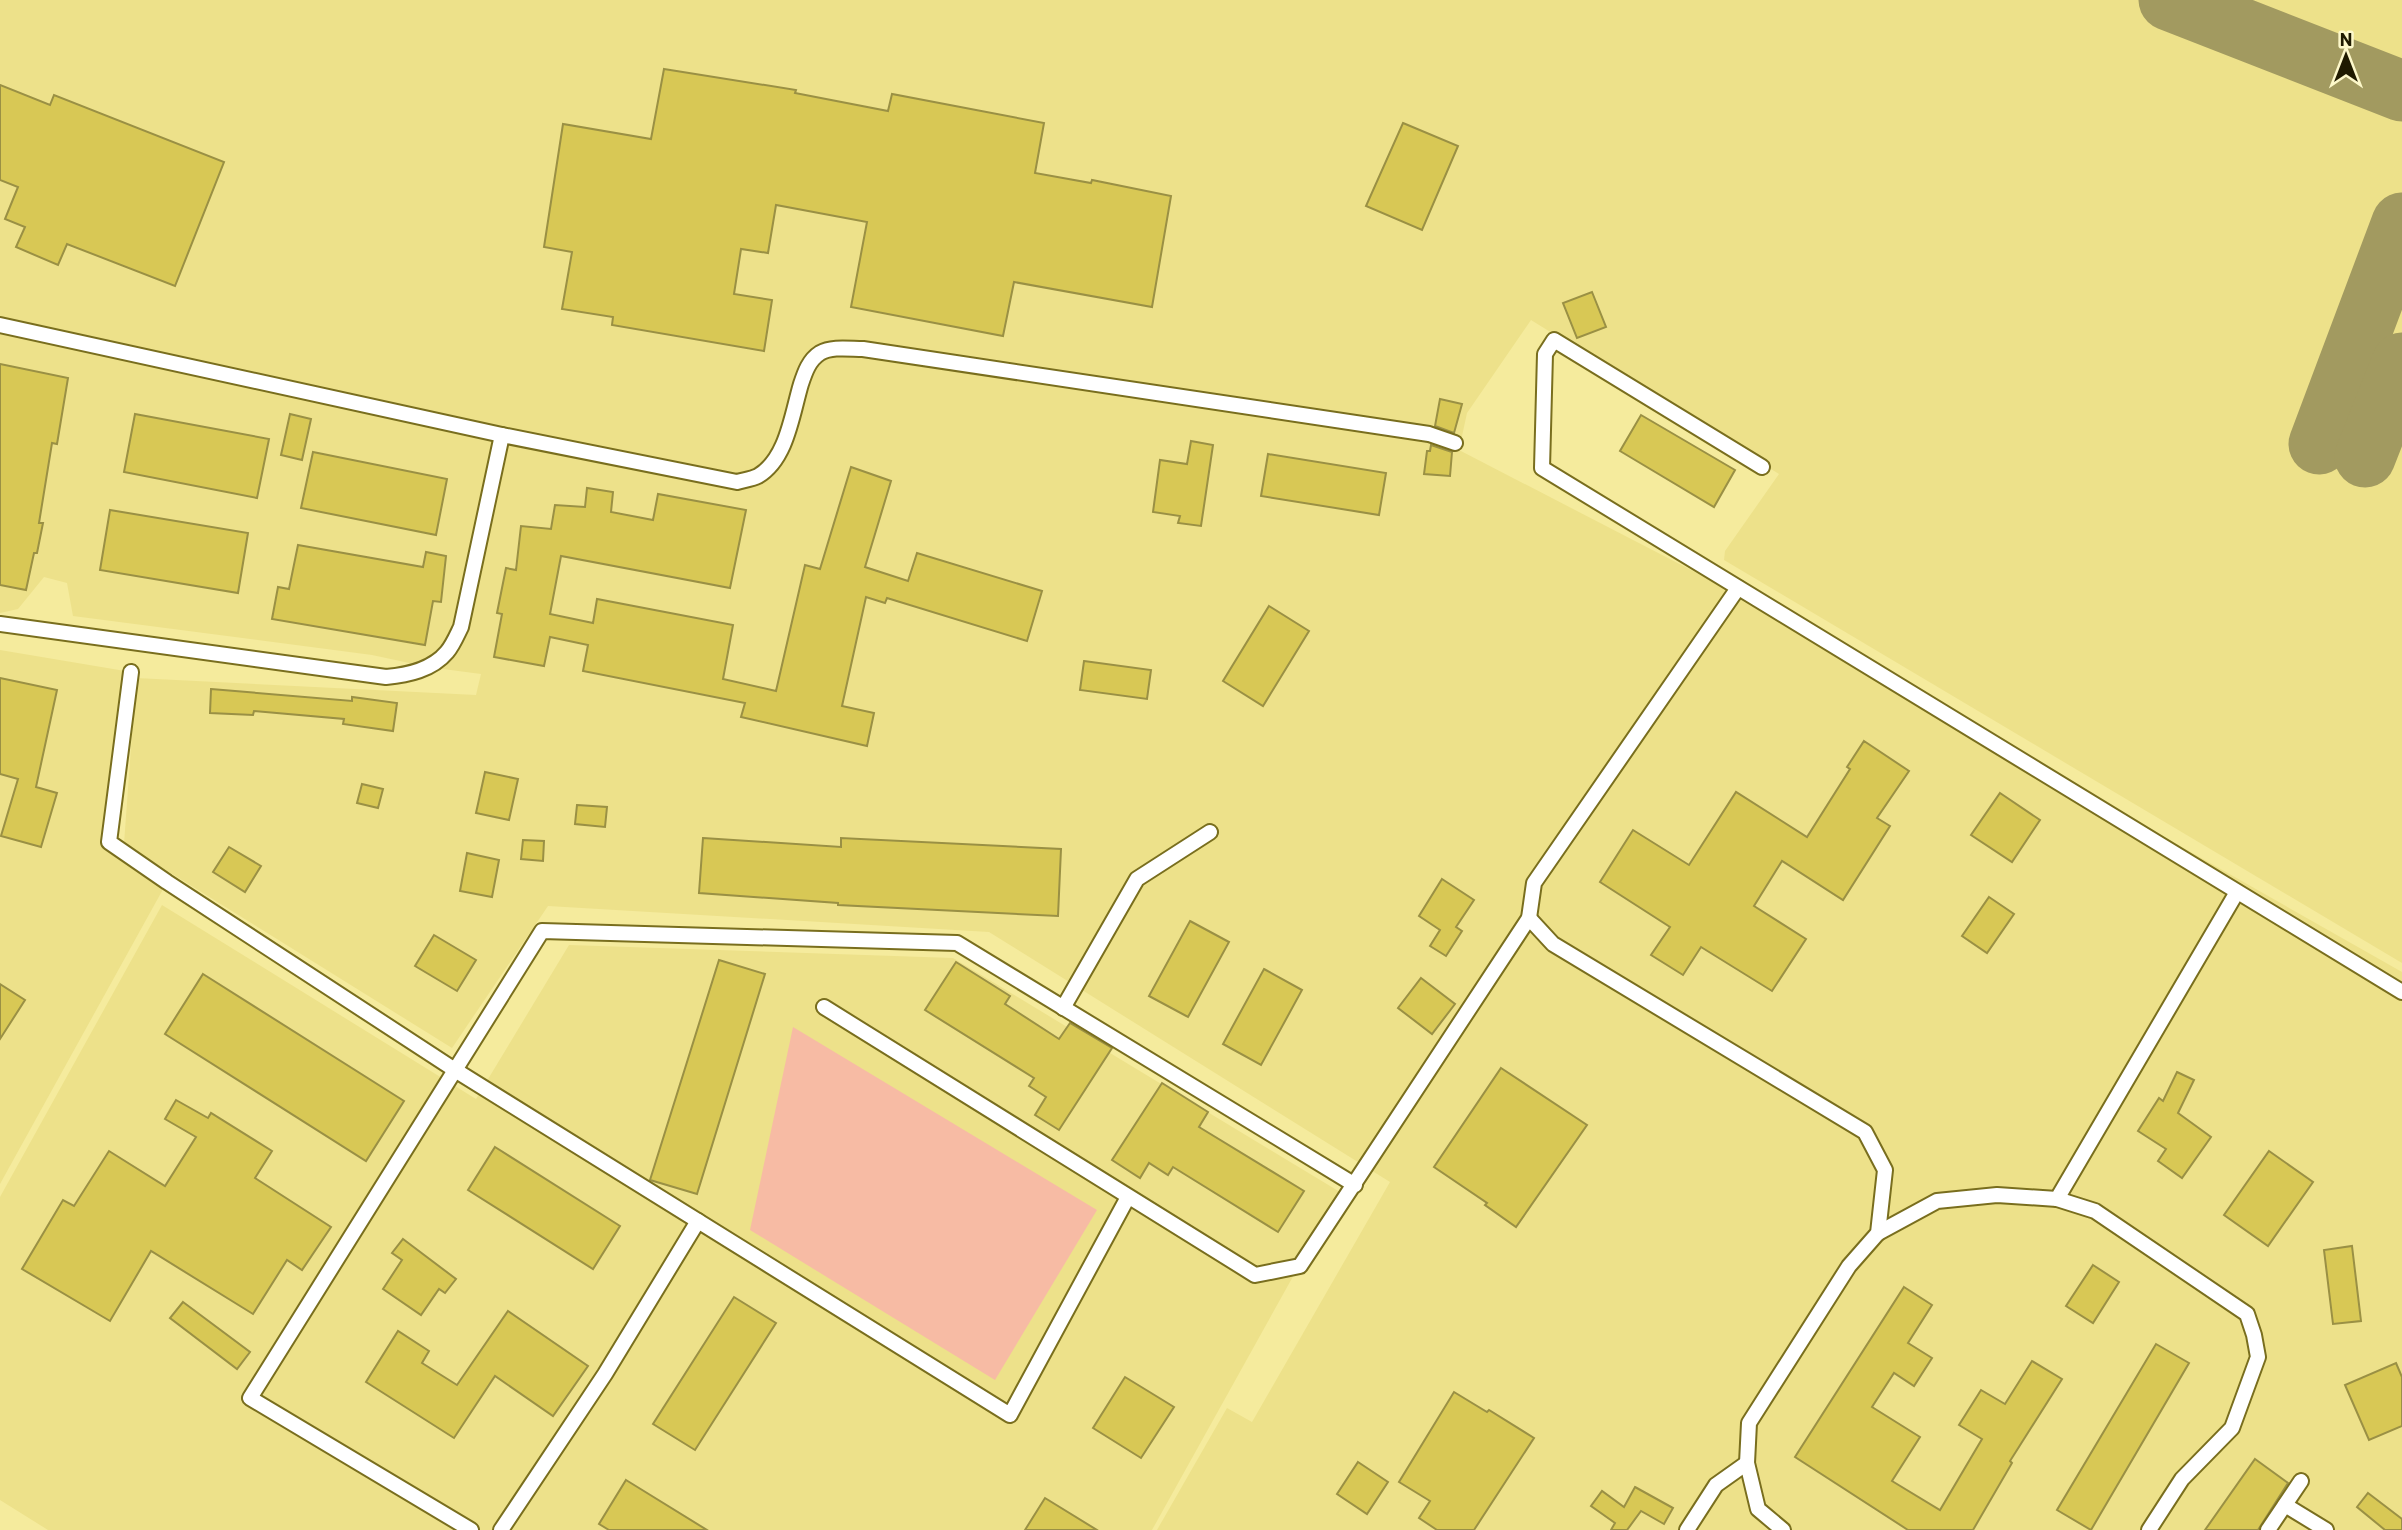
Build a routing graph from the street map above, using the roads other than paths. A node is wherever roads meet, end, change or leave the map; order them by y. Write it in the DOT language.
graph roads {
  1 [pos="0,325"];
  2 [pos="502,435"];
  3 [pos="1455,443"];
  4 [pos="1762,467"];
  5 [pos="1738,588"];
  6 [pos="0,624"];
  7 [pos="131,672"];
  8 [pos="1210,832"];
  9 [pos="2237,892"];
  10 [pos="1529,918"];
  11 [pos="2402,992"];
  12 [pos="824,1007"];
  13 [pos="1063,1008"];
  14 [pos="455,1070"];
  15 [pos="1355,1185"];
  16 [pos="1128,1196"];
  17 [pos="2057,1199"];
  18 [pos="698,1221"];
  19 [pos="1878,1233"];
  20 [pos="1747,1463"];
  21 [pos="2301,1481"];
  22 [pos="2285,1505"];
  23 [pos="471,1530"];
  24 [pos="501,1530"];
  25 [pos="1687,1530"];
  26 [pos="1783,1530"];
  27 [pos="2149,1530"];
  28 [pos="2268,1530"];
  29 [pos="2326,1530"];
  1 -- 2 [label="lane"];
  2 -- 3 [label="lane"];
  2 -- 6 [label="lane"];
  4 -- 5 [label="lane"];
  5 -- 9 [label="lane"];
  5 -- 10 [label="lane"];
  7 -- 14 [label="lane"];
  8 -- 13 [label="lane"];
  9 -- 11 [label="lane"];
  9 -- 17 [label="lane"];
  10 -- 15 [label="lane"];
  10 -- 19 [label="lane"];
  12 -- 16 [label="lane"];
  13 -- 14 [label="lane"];
  13 -- 15 [label="lane"];
  14 -- 18 [label="lane"];
  14 -- 23 [label="lane"];
  15 -- 16 [label="lane"];
  16 -- 18 [label="lane"];
  17 -- 19 [label="lane"];
  17 -- 27 [label="lane"];
  18 -- 24 [label="lane"];
  19 -- 20 [label="lane"];
  20 -- 25 [label="lane"];
  20 -- 26 [label="lane"];
  21 -- 22 [label="lane"];
  22 -- 28 [label="lane"];
  22 -- 29 [label="lane"];
}
